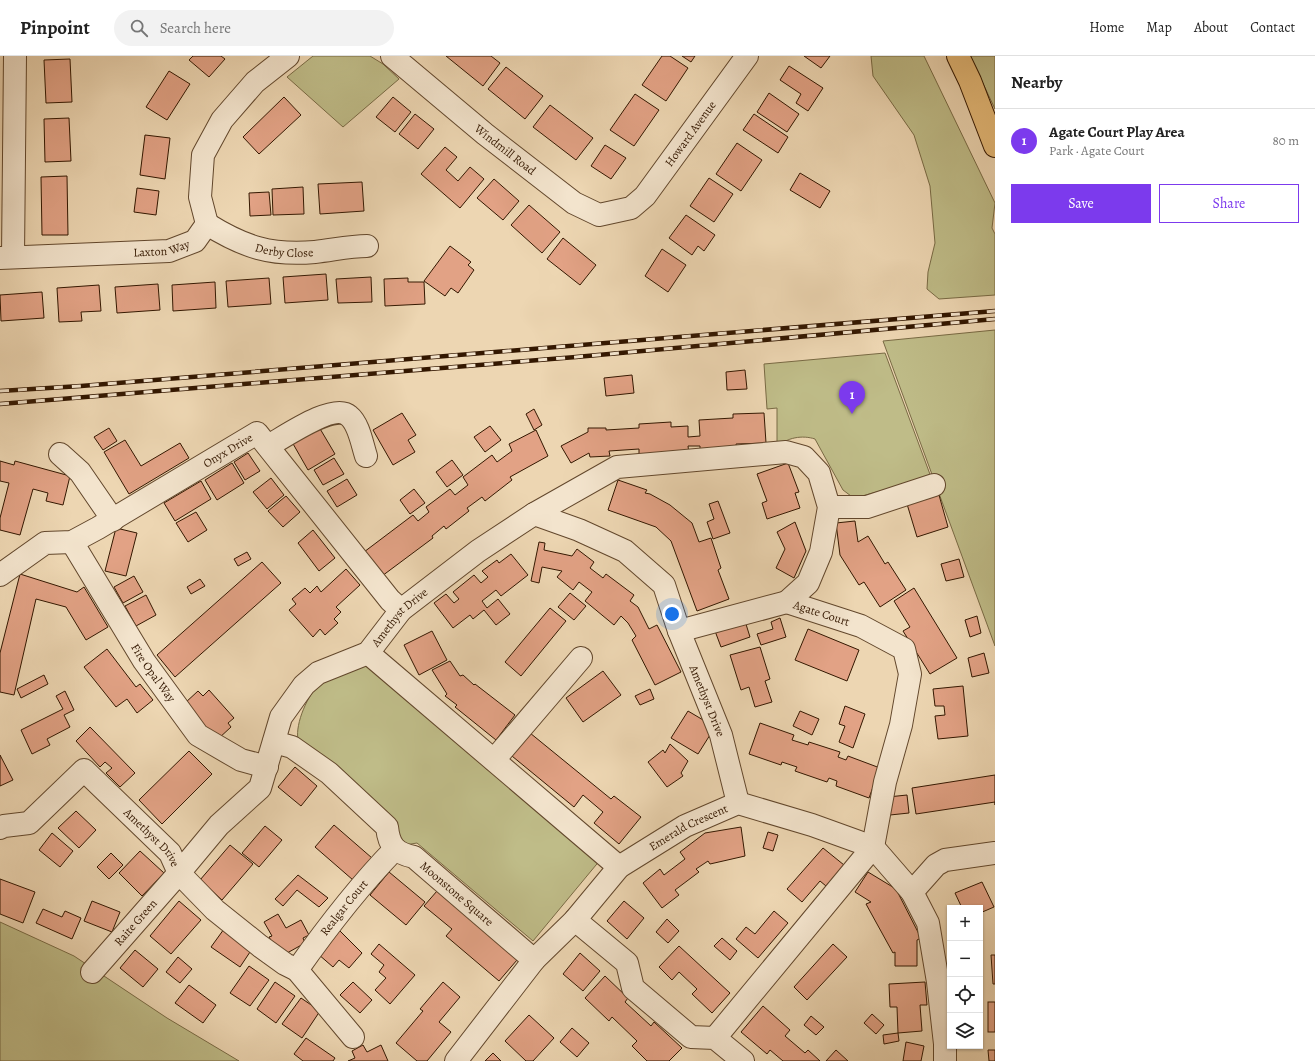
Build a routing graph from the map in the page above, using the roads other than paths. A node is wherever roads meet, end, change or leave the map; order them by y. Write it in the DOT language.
graph roads {
  1 [pos="15,56"];
  2 [pos="288,56"];
  3 [pos="392,56"];
  4 [pos="747,56"];
  5 [pos="958,56"];
  6 [pos="995,146"];
  7 [pos="631,208"];
  8 [pos="207,224"];
  9 [pos="367,246"];
  10 [pos="7,257"];
  11 [pos="268,446"];
  12 [pos="60,454"];
  13 [pos="366,456"];
  14 [pos="934,485"];
  15 [pos="829,507"];
  16 [pos="534,514"];
  17 [pos="113,520"];
  18 [pos="72,542"];
  19 [pos="0,575"];
  20 [pos="787,602"];
  21 [pos="401,610"];
  22 [pos="679,631"];
  23 [pos="368,653"];
  24 [pos="581,658"];
  25 [pos="274,742"];
  26 [pos="494,760"];
  27 [pos="267,767"];
  28 [pos="738,803"];
  29 [pos="0,828"];
  30 [pos="872,847"];
  31 [pos="395,848"];
  32 [pos="995,853"];
  33 [pos="619,867"];
  34 [pos="179,872"];
  35 [pos="912,892"];
  36 [pos="575,920"];
  37 [pos="534,960"];
  38 [pos="297,970"];
  39 [pos="92,972"];
  40 [pos="353,1037"];
  41 [pos="715,1038"];
  42 [pos="456,1061"];
  43 [pos="744,1061"];
  44 [pos="944,1061"];
  1 -- 10 [label="street"];
  2 -- 8 [label="street"];
  3 -- 7 [label="street, Windmill Road"];
  4 -- 7 [label="street, Howard Avenue"];
  5 -- 6 [label="main road"];
  8 -- 9 [label="street, Derby Close"];
  8 -- 10 [label="street, Laxton Way"];
  11 -- 13 [label="street"];
  11 -- 17 [label="street, Onyx Drive"];
  11 -- 21 [label="street, Onyx Drive"];
  12 -- 17 [label="street"];
  14 -- 15 [label="street"];
  15 -- 16 [label="street, Agate Court"];
  15 -- 20 [label="street, Agate Court"];
  16 -- 21 [label="street, Amethyst Drive"];
  16 -- 22 [label="street, Amethyst Drive"];
  17 -- 18 [label="street, Onyx Drive"];
  18 -- 19 [label="street, Onyx Drive"];
  18 -- 27 [label="street, Fire Opal Way"];
  20 -- 22 [label="street"];
  20 -- 30 [label="street, Agate Court"];
  21 -- 23 [label="street, Amethyst Drive"];
  22 -- 28 [label="street, Amethyst Drive"];
  23 -- 25 [label="street, Amethyst Drive"];
  23 -- 26 [label="street"];
  24 -- 26 [label="street"];
  25 -- 27 [label="street, Amethyst Drive"];
  25 -- 31 [label="street"];
  26 -- 33 [label="street"];
  27 -- 34 [label="street, Amethyst Drive"];
  28 -- 30 [label="street, Emerald Crescent"];
  28 -- 33 [label="street, Emerald Crescent"];
  29 -- 34 [label="street, Amethyst Drive"];
  30 -- 35 [label="street, Emerald Crescent"];
  30 -- 41 [label="street"];
  31 -- 37 [label="street, Moonstone Square"];
  31 -- 38 [label="street, Realgar Court"];
  32 -- 35 [label="street"];
  33 -- 36 [label="street, Emerald Crescent"];
  34 -- 38 [label="street"];
  34 -- 39 [label="street, Raite Green"];
  35 -- 44 [label="street, Emerald Crescent"];
  36 -- 37 [label="street, Emerald Crescent"];
  36 -- 41 [label="street"];
  37 -- 42 [label="street, Emerald Crescent"];
  38 -- 40 [label="street"];
  41 -- 43 [label="street"];
}
